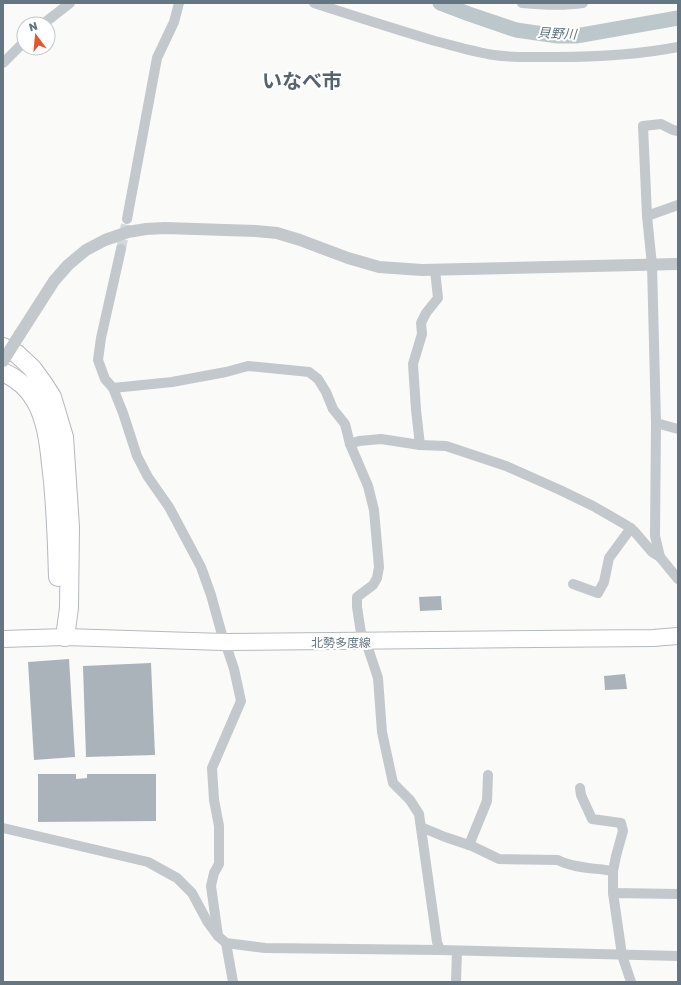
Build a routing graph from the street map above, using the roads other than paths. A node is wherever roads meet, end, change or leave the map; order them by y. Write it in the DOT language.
graph roads {
  1 [pos="70,3"];
  2 [pos="179,3"];
  3 [pos="314,3"];
  4 [pos="522,3"];
  5 [pos="583,3"];
  6 [pos="53,16"];
  7 [pos="678,47"];
  8 [pos="16,50"];
  9 [pos="3,63"];
  10 [pos="678,131"];
  11 [pos="678,205"];
  12 [pos="647,216"];
  13 [pos="127,219"];
  14 [pos="121,249"];
  15 [pos="678,264"];
  16 [pos="652,265"];
  17 [pos="435,270"];
  18 [pos="3,347"];
  19 [pos="3,361"];
  20 [pos="3,372"];
  21 [pos="113,388"];
  22 [pos="656,423"];
  23 [pos="678,428"];
  24 [pos="350,444"];
  25 [pos="420,445"];
  26 [pos="631,528"];
  27 [pos="660,558"];
  28 [pos="678,579"];
  29 [pos="573,584"];
  30 [pos="678,636"];
  31 [pos="65,637"];
  32 [pos="3,639"];
  33 [pos="224,642"];
  34 [pos="366,642"];
  35 [pos="488,775"];
  36 [pos="580,788"];
  37 [pos="421,827"];
  38 [pos="3,828"];
  39 [pos="469,845"];
  40 [pos="613,871"];
  41 [pos="613,893"];
  42 [pos="678,894"];
  43 [pos="222,940"];
  44 [pos="440,950"];
  45 [pos="457,951"];
  46 [pos="622,955"];
  47 [pos="678,956"];
  48 [pos="233,982"];
  49 [pos="456,982"];
  50 [pos="630,982"];
  1 -- 6 [label="street"];
  2 -- 13 [label="street"];
  3 -- 7 [label="street"];
  4 -- 5 [label="street"];
  8 -- 9 [label="street"];
  10 -- 12 [label="street"];
  11 -- 12 [label="street"];
  12 -- 16 [label="street"];
  14 -- 21 [label="street"];
  15 -- 16 [label="street"];
  16 -- 17 [label="street"];
  16 -- 22 [label="street"];
  17 -- 19 [label="street, bridge"];
  17 -- 25 [label="street"];
  18 -- 31 [label="highway"];
  20 -- 31 [label="highway"];
  21 -- 24 [label="street"];
  21 -- 33 [label="street"];
  22 -- 23 [label="street"];
  22 -- 27 [label="street"];
  24 -- 25 [label="street"];
  24 -- 34 [label="street"];
  25 -- 26 [label="street"];
  26 -- 27 [label="street"];
  26 -- 29 [label="street"];
  27 -- 28 [label="street"];
  30 -- 34 [label="main road, 北勢多度線"];
  31 -- 32 [label="main road, 北勢多度線"];
  31 -- 33 [label="main road, 北勢多度線"];
  33 -- 34 [label="main road, 北勢多度線"];
  33 -- 43 [label="street"];
  34 -- 37 [label="street"];
  35 -- 39 [label="street"];
  36 -- 40 [label="street"];
  37 -- 39 [label="street"];
  37 -- 44 [label="street"];
  38 -- 43 [label="street"];
  39 -- 40 [label="street"];
  40 -- 41 [label="street"];
  41 -- 42 [label="street"];
  41 -- 46 [label="street"];
  43 -- 44 [label="street"];
  43 -- 48 [label="street"];
  44 -- 45 [label="street"];
  45 -- 46 [label="street"];
  45 -- 49 [label="street"];
  46 -- 47 [label="street"];
  46 -- 50 [label="street"];
}
